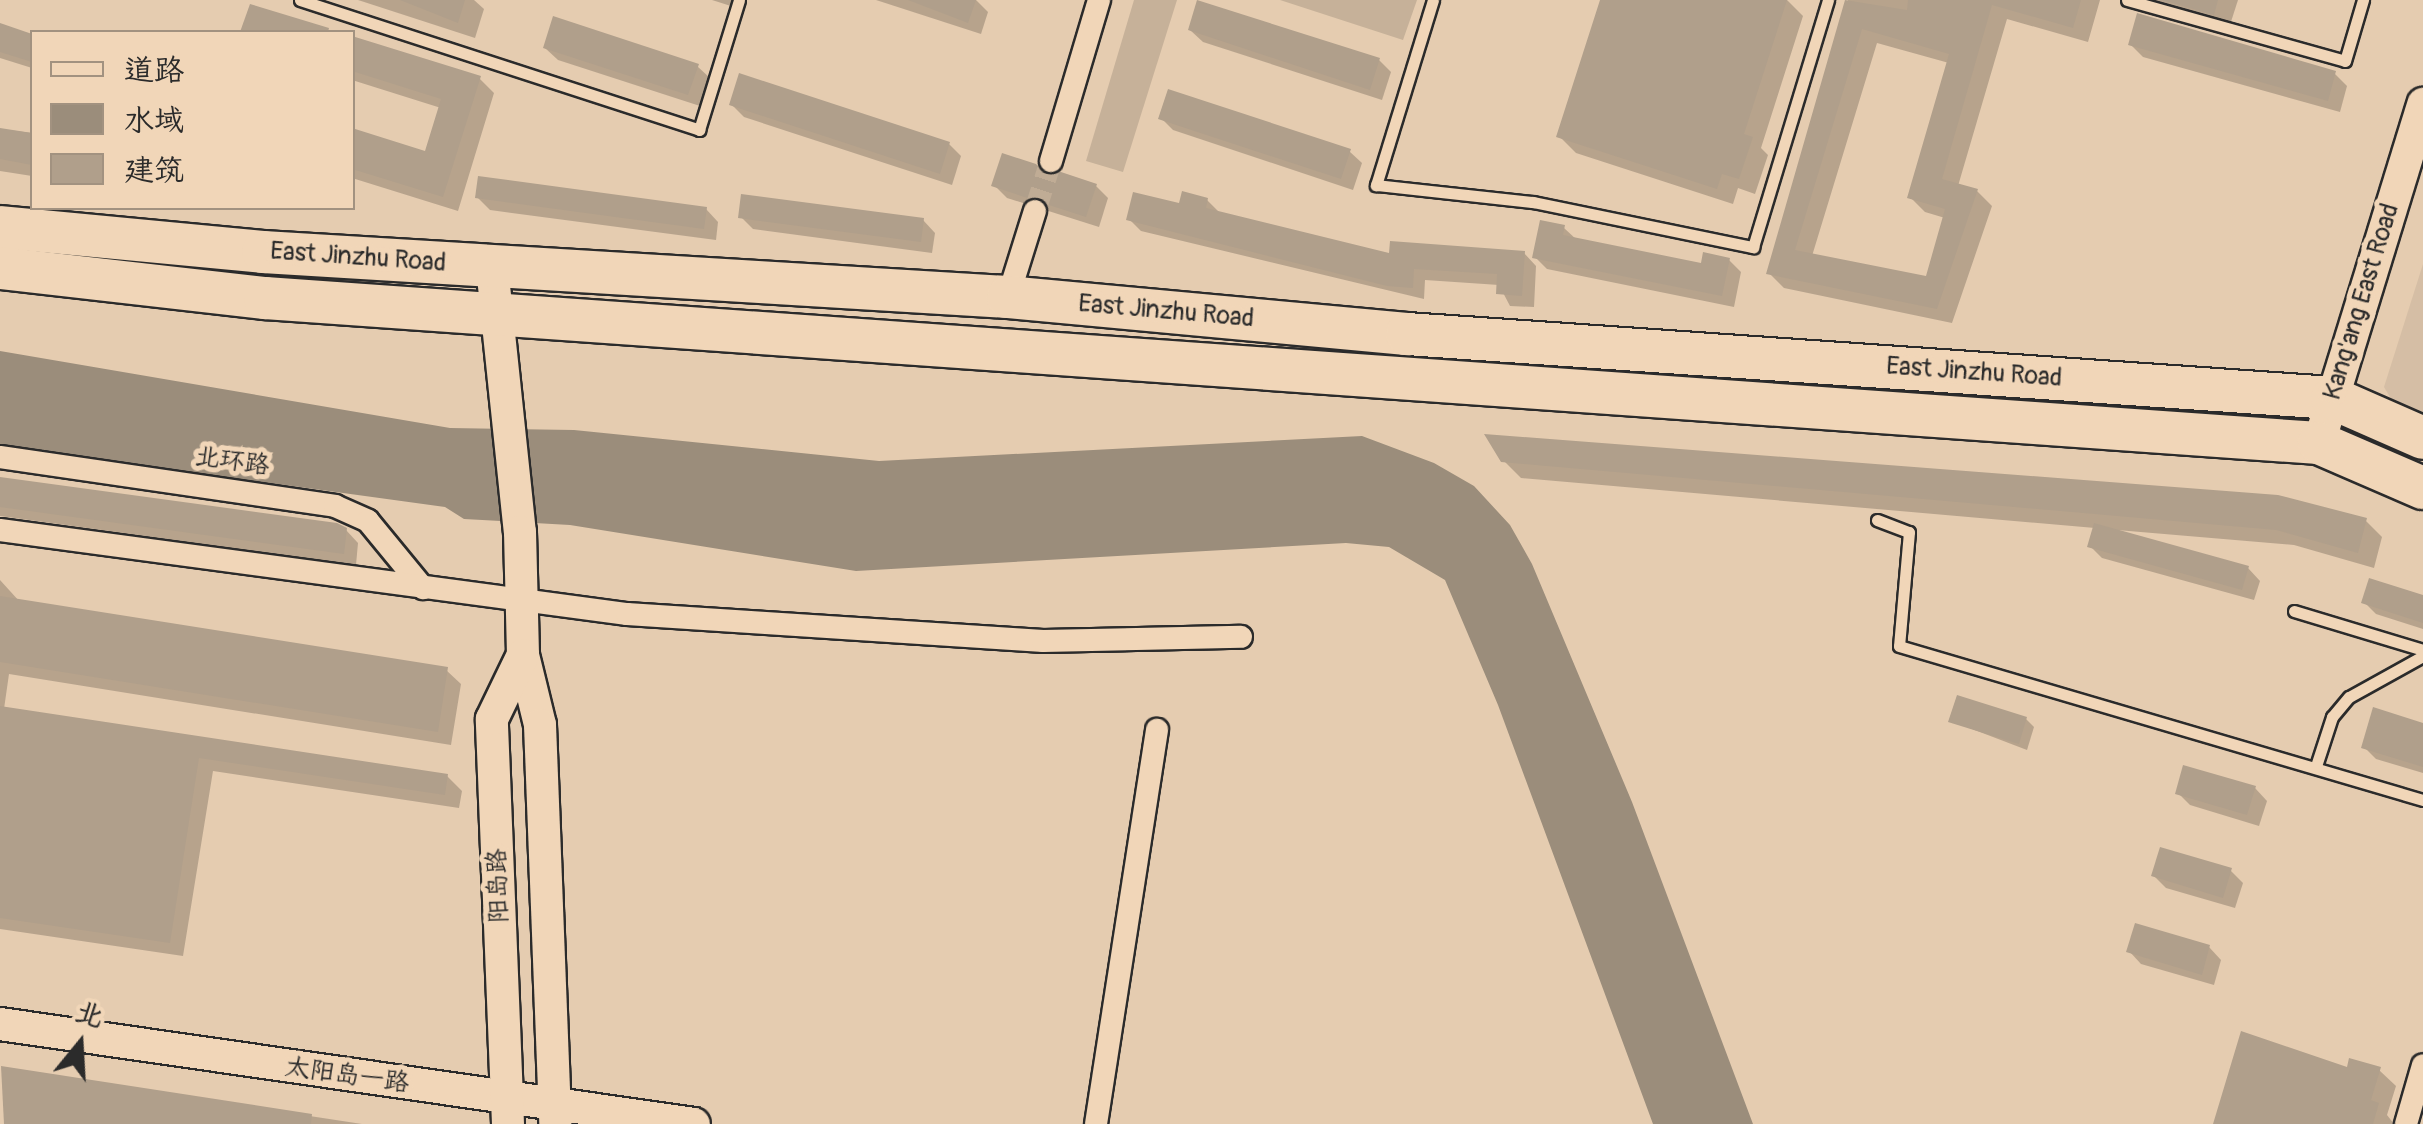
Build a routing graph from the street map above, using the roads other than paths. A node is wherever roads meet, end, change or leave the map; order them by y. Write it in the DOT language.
graph roads {
  1 [pos="300,0"];
  2 [pos="739,0"];
  3 [pos="1100,0"];
  4 [pos="1433,0"];
  5 [pos="1828,0"];
  6 [pos="2126,0"];
  7 [pos="2363,0"];
  8 [pos="2423,104"];
  9 [pos="1052,161"];
  10 [pos="1034,212"];
  11 [pos="0,227"];
  12 [pos="492,267"];
  13 [pos="0,268"];
  14 [pos="1008,298"];
  15 [pos="498,314"];
  16 [pos="2332,398"];
  17 [pos="2423,438"];
  18 [pos="2318,443"];
  19 [pos="0,458"];
  20 [pos="2423,488"];
  21 [pos="1877,520"];
  22 [pos="0,530"];
  23 [pos="423,588"];
  24 [pos="522,597"];
  25 [pos="2294,611"];
  26 [pos="1241,637"];
  27 [pos="2423,653"];
  28 [pos="523,656"];
  29 [pos="1156,730"];
  30 [pos="2316,766"];
  31 [pos="2423,800"];
  32 [pos="0,1024"];
  33 [pos="2423,1065"];
  34 [pos="508,1112"];
  35 [pos="555,1115"];
  36 [pos="694,1124"];
  37 [pos="1096,1124"];
  38 [pos="2406,1124"];
  1 -- 2 [label="lane"];
  3 -- 9 [label="street"];
  4 -- 5 [label="lane"];
  6 -- 7 [label="lane"];
  8 -- 16 [label="main road, Kang'ang East Road"];
  10 -- 14 [label="street"];
  11 -- 12 [label="highway, East Jinzhu Road"];
  12 -- 14 [label="highway, East Jinzhu Road"];
  12 -- 15 [label="main road, 阳岛路"];
  13 -- 15 [label="highway, East Jinzhu Road"];
  14 -- 16 [label="highway, East Jinzhu Road"];
  15 -- 18 [label="highway, East Jinzhu Road"];
  15 -- 24 [label="main road, 阳岛路"];
  16 -- 17 [label="highway, East Jinzhu Road"];
  16 -- 18 [label="main road, Kang'ang East Road"];
  18 -- 20 [label="highway, East Jinzhu Road"];
  19 -- 23 [label="street, 北环路"];
  21 -- 30 [label="lane"];
  22 -- 23 [label="street"];
  23 -- 24 [label="street"];
  24 -- 26 [label="street"];
  24 -- 28 [label="main road, 阳岛路"];
  25 -- 27 [label="lane"];
  27 -- 30 [label="lane"];
  28 -- 34 [label="main road, 阳岛路"];
  28 -- 35 [label="main road, 阳岛路"];
  29 -- 37 [label="street"];
  30 -- 31 [label="lane"];
  32 -- 34 [label="main road, 太阳岛一路"];
  33 -- 38 [label="street"];
  34 -- 35 [label="main road, 太阳岛一路"];
  35 -- 36 [label="main road, 太阳岛一路"];
}
